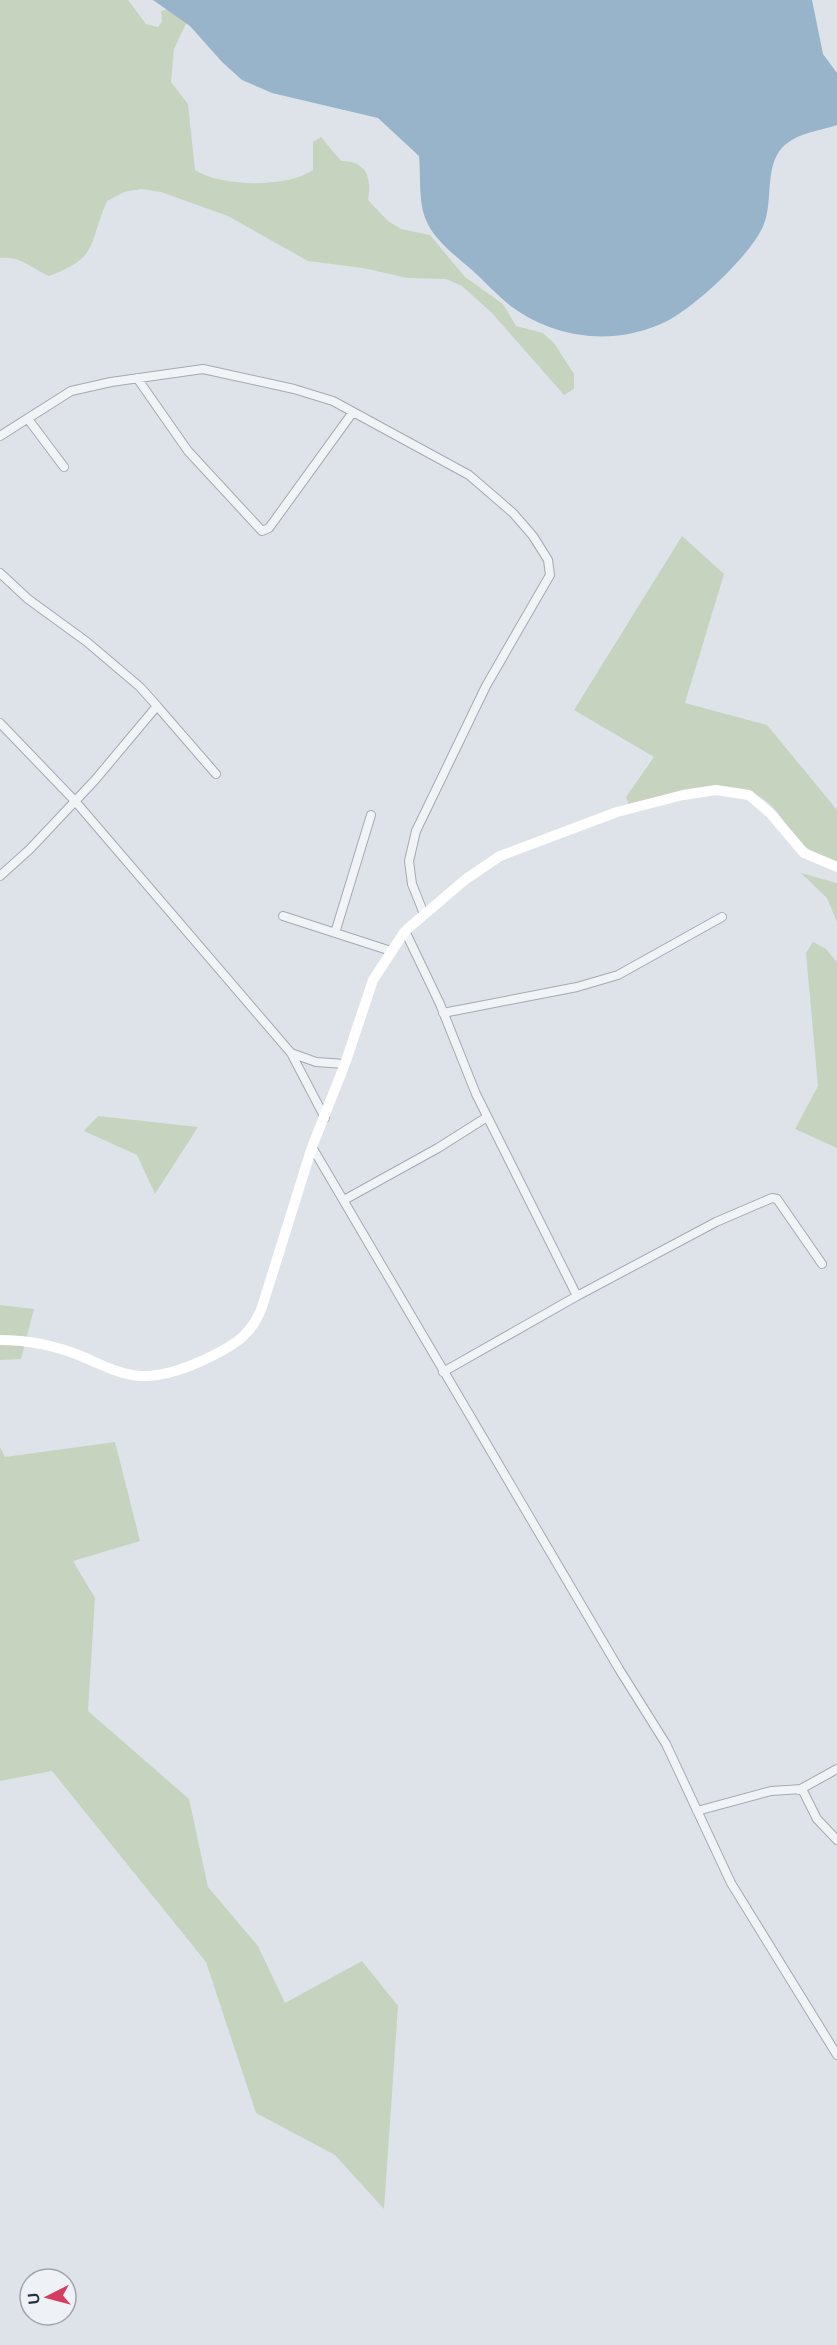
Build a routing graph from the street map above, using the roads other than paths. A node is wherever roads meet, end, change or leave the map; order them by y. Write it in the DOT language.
graph roads {
  1 [pos="137,378"];
  2 [pos="352,412"];
  3 [pos="28,419"];
  4 [pos="0,436"];
  5 [pos="64,467"];
  6 [pos="0,573"];
  7 [pos="157,706"];
  8 [pos="0,723"];
  9 [pos="216,774"];
  10 [pos="75,801"];
  11 [pos="371,815"];
  12 [pos="837,867"];
  13 [pos="0,876"];
  14 [pos="424,914"];
  15 [pos="283,916"];
  16 [pos="722,917"];
  17 [pos="405,931"];
  18 [pos="335,933"];
  19 [pos="391,951"];
  20 [pos="444,1013"];
  21 [pos="291,1053"];
  22 [pos="345,1064"];
  23 [pos="487,1117"];
  24 [pos="325,1118"];
  25 [pos="312,1147"];
  26 [pos="344,1200"];
  27 [pos="822,1264"];
  28 [pos="577,1296"];
  29 [pos="0,1340"];
  30 [pos="443,1372"];
  31 [pos="837,1769"];
  32 [pos="797,1791"];
  33 [pos="697,1811"];
  34 [pos="837,1840"];
  35 [pos="837,2055"];
  1 -- 2 [label="street"];
  1 -- 2 [label="street"];
  1 -- 3 [label="street"];
  2 -- 14 [label="street"];
  3 -- 4 [label="street"];
  3 -- 5 [label="street"];
  6 -- 7 [label="street"];
  7 -- 9 [label="street"];
  7 -- 10 [label="street"];
  8 -- 10 [label="street"];
  10 -- 13 [label="street"];
  10 -- 21 [label="street"];
  11 -- 18 [label="street"];
  12 -- 14 [label="main road"];
  14 -- 17 [label="main road"];
  15 -- 18 [label="street"];
  16 -- 20 [label="street"];
  17 -- 19 [label="main road"];
  17 -- 20 [label="street"];
  18 -- 19 [label="street"];
  19 -- 22 [label="main road"];
  20 -- 23 [label="street"];
  21 -- 22 [label="street"];
  21 -- 24 [label="street"];
  22 -- 24 [label="main road"];
  23 -- 26 [label="street"];
  23 -- 28 [label="street"];
  24 -- 25 [label="main road"];
  25 -- 26 [label="street"];
  25 -- 29 [label="main road"];
  26 -- 30 [label="street"];
  27 -- 28 [label="street"];
  28 -- 30 [label="street"];
  30 -- 33 [label="street"];
  31 -- 32 [label="street"];
  32 -- 33 [label="street"];
  32 -- 34 [label="street"];
  33 -- 35 [label="street"];
}
